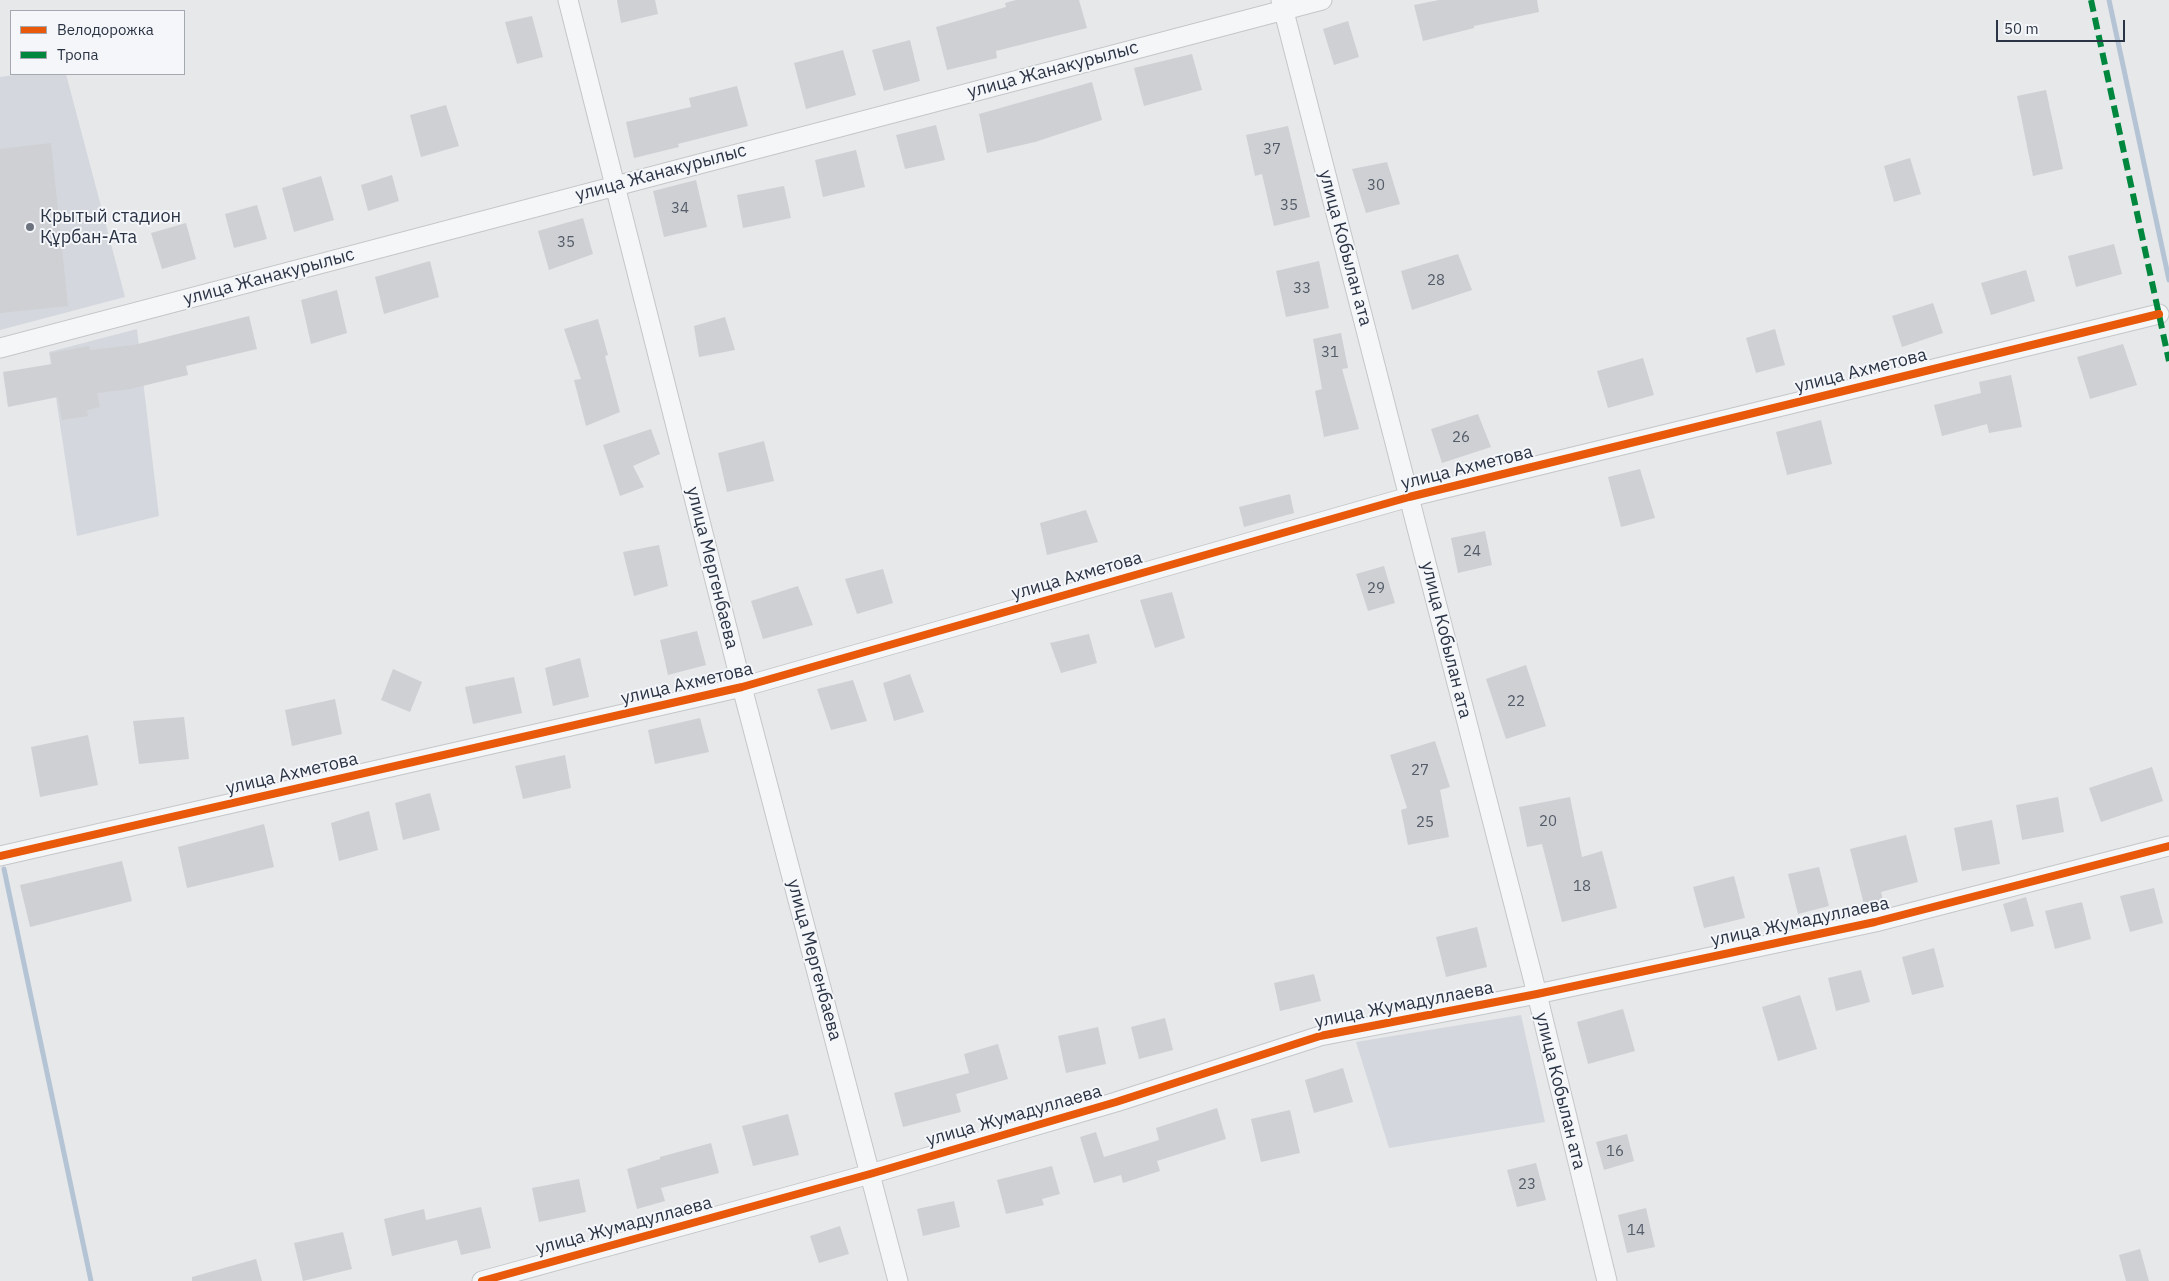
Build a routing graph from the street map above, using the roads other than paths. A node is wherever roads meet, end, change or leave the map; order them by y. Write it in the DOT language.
graph roads {
  1 [pos="568,0"];
  2 [pos="1322,0"];
  3 [pos="1282,5"];
  4 [pos="614,186"];
  5 [pos="2159,314"];
  6 [pos="0,348"];
  7 [pos="1409,497"];
  8 [pos="742,687"];
  9 [pos="2169,846"];
  10 [pos="0,856"];
  11 [pos="1536,994"];
  12 [pos="870,1174"];
  13 [pos="482,1281"];
  14 [pos="898,1281"];
  15 [pos="1607,1281"];
  1 -- 4 [label="street, улица Мергенбаева"];
  2 -- 3 [label="street, улица Жанакурылыс"];
  3 -- 4 [label="street, улица Жанакурылыс"];
  3 -- 7 [label="street, улица Кобылан ата"];
  4 -- 6 [label="street, улица Жанакурылыс"];
  4 -- 8 [label="street, улица Мергенбаева"];
  5 -- 7 [label="street, улица Ахметова"];
  7 -- 8 [label="street, улица Ахметова"];
  7 -- 11 [label="street, улица Кобылан ата"];
  8 -- 10 [label="street, улица Ахметова"];
  8 -- 12 [label="street, улица Мергенбаева"];
  9 -- 11 [label="street, улица Жумадуллаева"];
  11 -- 12 [label="street, улица Жумадуллаева"];
  11 -- 15 [label="street, улица Кобылан ата"];
  12 -- 13 [label="street, улица Жумадуллаева"];
  12 -- 14 [label="street, улица Мергенбаева"];
}
